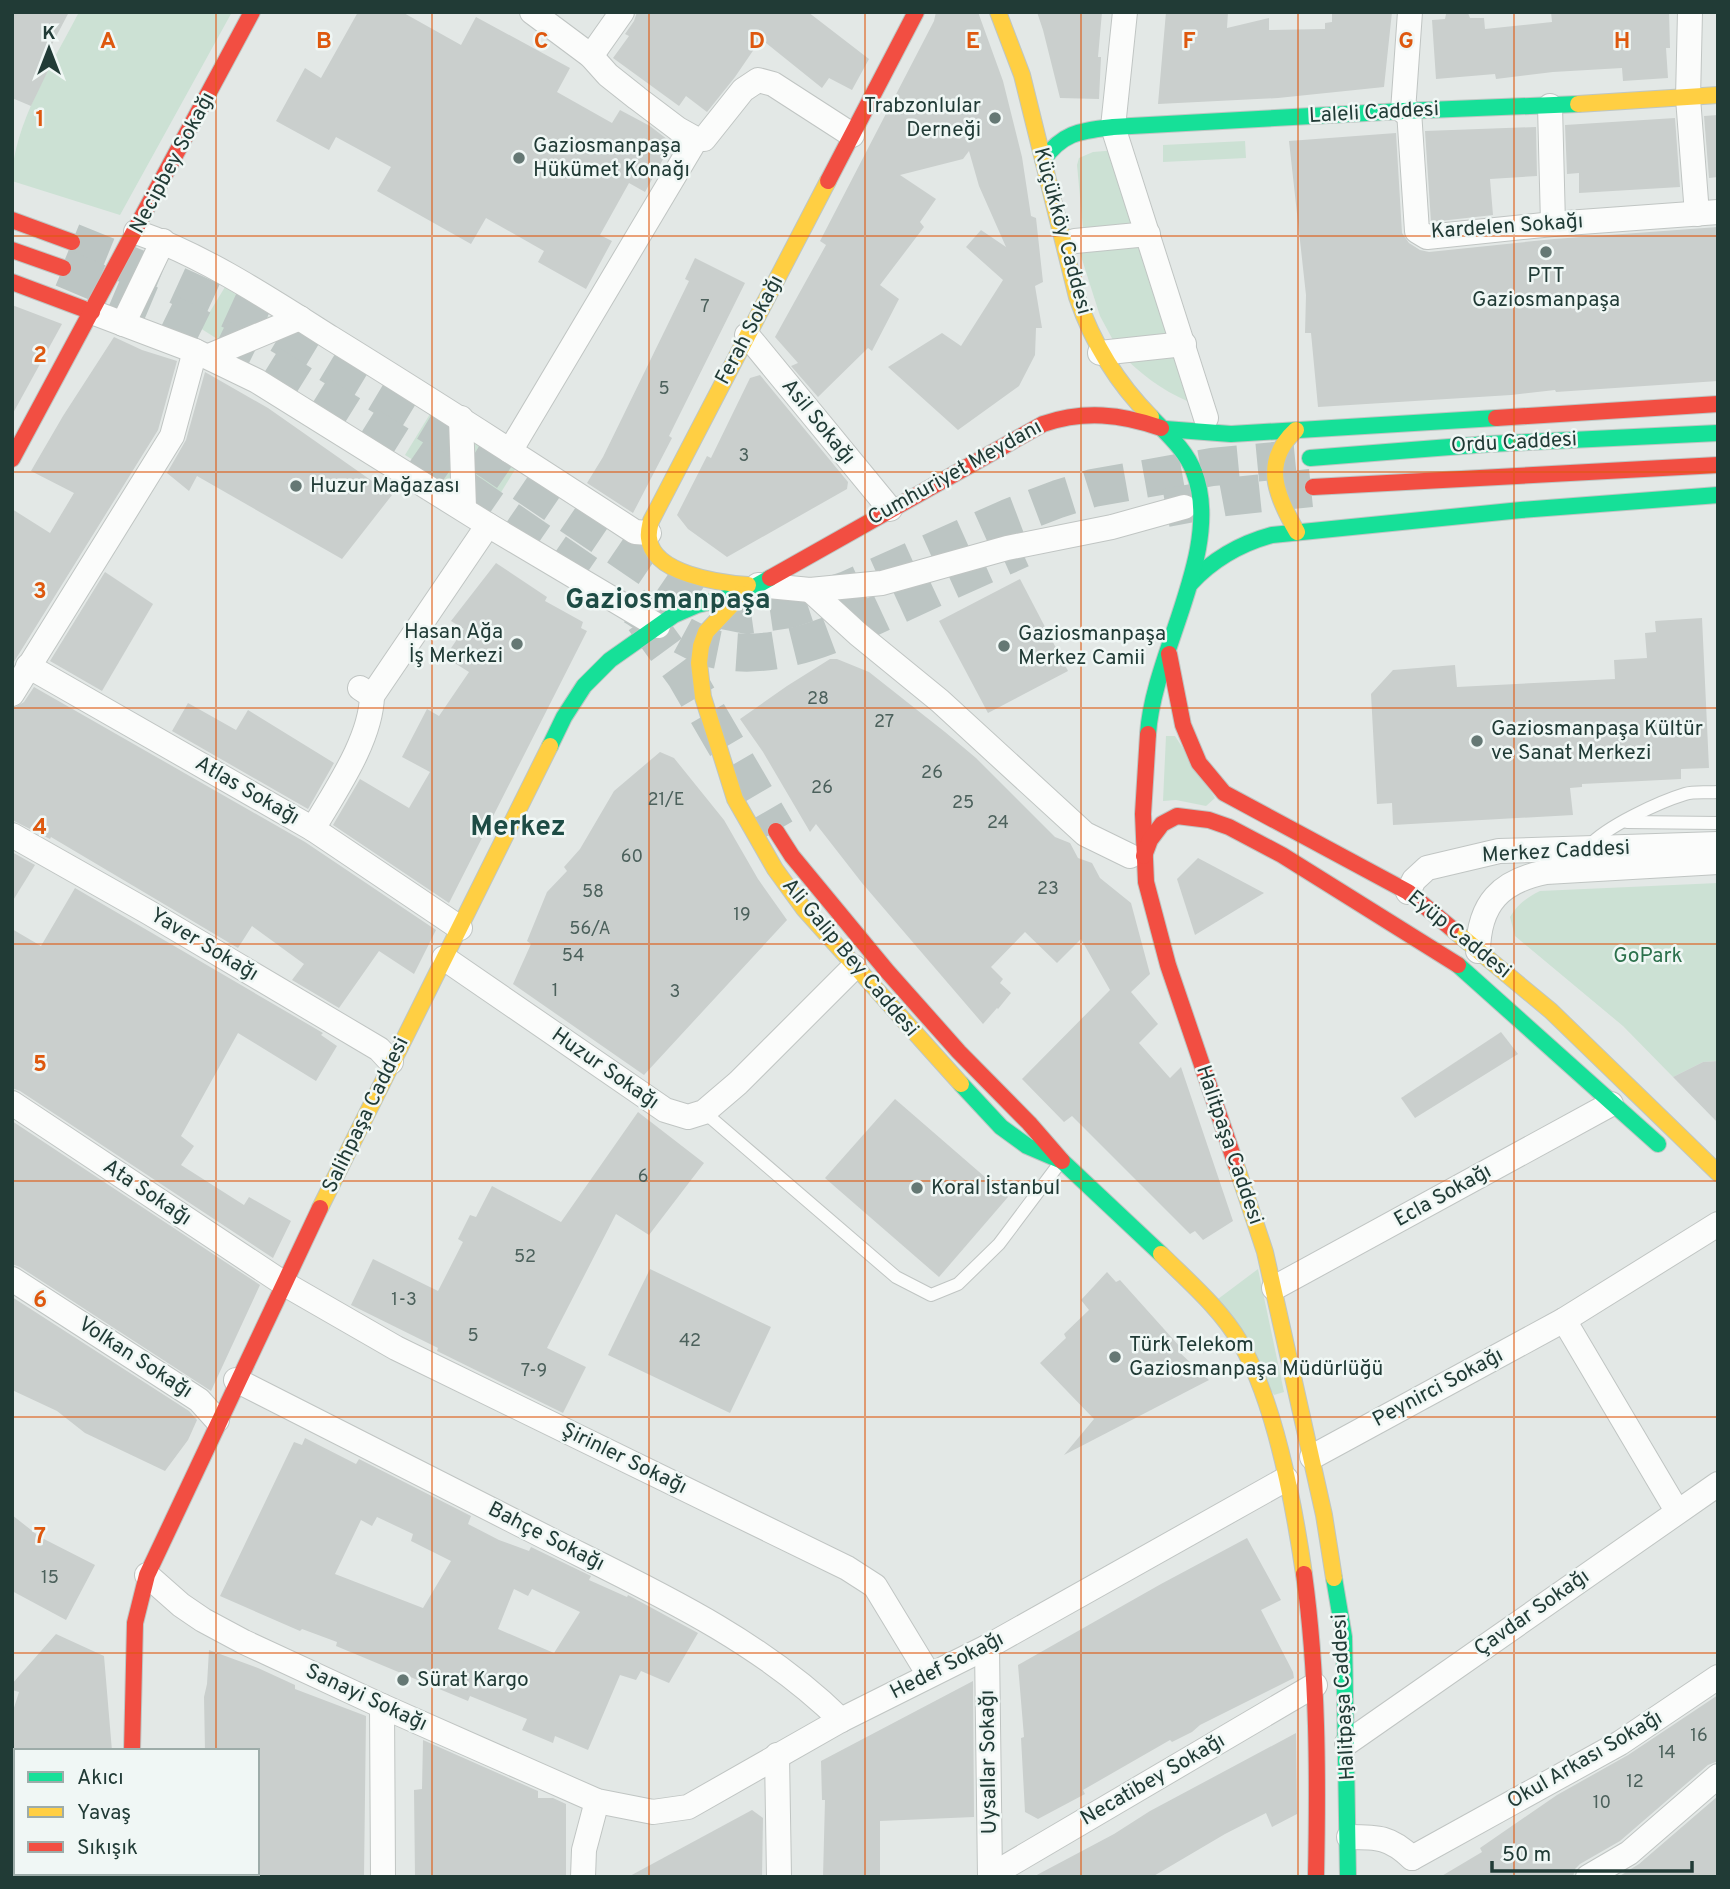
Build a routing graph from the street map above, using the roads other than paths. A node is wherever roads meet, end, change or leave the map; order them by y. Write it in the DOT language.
graph roads {
  1 [pos="252,12"];
  2 [pos="532,12"];
  3 [pos="622,12"];
  4 [pos="916,12"];
  5 [pos="998,12"];
  6 [pos="1125,12"];
  7 [pos="1410,12"];
  8 [pos="1690,12"];
  9 [pos="591,56"];
  10 [pos="1718,95"];
  11 [pos="1688,98"];
  12 [pos="1550,106"];
  13 [pos="1406,111"];
  14 [pos="1113,127"];
  15 [pos="852,135"];
  16 [pos="696,139"];
  17 [pos="1043,160"];
  18 [pos="1707,213"];
  19 [pos="12,220"];
  20 [pos="1553,224"];
  21 [pos="136,232"];
  22 [pos="1148,234"];
  23 [pos="163,241"];
  24 [pos="1075,241"];
  25 [pos="72,242"];
  26 [pos="12,250"];
  27 [pos="63,268"];
  28 [pos="12,282"];
  29 [pos="92,312"];
  30 [pos="300,318"];
  31 [pos="123,324"];
  32 [pos="747,335"];
  33 [pos="1184,344"];
  34 [pos="1100,353"];
  35 [pos="202,354"];
  36 [pos="1718,404"];
  37 [pos="461,418"];
  38 [pos="1206,418"];
  39 [pos="1165,429"];
  40 [pos="1296,430"];
  41 [pos="1718,433"];
  42 [pos="510,451"];
  43 [pos="1310,458"];
  44 [pos="12,459"];
  45 [pos="1718,465"];
  46 [pos="1313,487"];
  47 [pos="1718,495"];
  48 [pos="1184,507"];
  49 [pos="464,508"];
  50 [pos="890,509"];
  51 [pos="488,524"];
  52 [pos="1297,532"];
  53 [pos="649,533"];
  54 [pos="1190,584"];
  55 [pos="750,589"];
  56 [pos="810,590"];
  57 [pos="658,626"];
  58 [pos="1167,646"];
  59 [pos="28,666"];
  60 [pos="12,694"];
  61 [pos="1718,792"];
  62 [pos="1623,822"];
  63 [pos="1718,823"];
  64 [pos="313,829"];
  65 [pos="776,831"];
  66 [pos="12,835"];
  67 [pos="1718,844"];
  68 [pos="1587,849"];
  69 [pos="1137,856"];
  70 [pos="1718,862"];
  71 [pos="1408,892"];
  72 [pos="460,928"];
  73 [pos="1414,937"];
  74 [pos="1478,951"];
  75 [pos="444,958"];
  76 [pos="854,967"];
  77 [pos="391,1062"];
  78 [pos="1629,1085"];
  79 [pos="12,1103"];
  80 [pos="1611,1104"];
  81 [pos="704,1112"];
  82 [pos="1674,1158"];
  83 [pos="1062,1161"];
  84 [pos="1718,1173"];
  85 [pos="1718,1224"];
  86 [pos="12,1279"];
  87 [pos="283,1283"];
  88 [pos="1274,1288"];
  89 [pos="1564,1320"];
  90 [pos="236,1380"];
  91 [pos="217,1420"];
  92 [pos="1312,1457"];
  93 [pos="1286,1479"];
  94 [pos="1718,1484"];
  95 [pos="1676,1511"];
  96 [pos="147,1575"];
  97 [pos="987,1647"];
  98 [pos="929,1675"];
  99 [pos="1718,1677"];
  100 [pos="1315,1685"];
  101 [pos="382,1706"];
  102 [pos="841,1720"];
  103 [pos="1347,1743"];
  104 [pos="132,1749"];
  105 [pos="777,1755"];
  106 [pos="1718,1776"];
  107 [pos="597,1801"];
  108 [pos="1349,1837"];
  109 [pos="1415,1867"];
  110 [pos="990,1876"];
  111 [pos="383,1877"];
  112 [pos="583,1877"];
  113 [pos="779,1877"];
  114 [pos="1316,1877"];
  115 [pos="1348,1877"];
  116 [pos="1588,1877"];
  1 -- 21 [label="main road, Necipbey Sokağı"];
  2 -- 9 [label="street"];
  3 -- 9 [label="street"];
  4 -- 15 [label="main road, Ferah Sokağı"];
  5 -- 17 [label="main road, Küçükköy Caddesi"];
  6 -- 14 [label="street"];
  7 -- 13 [label="street"];
  8 -- 11 [label="street"];
  9 -- 16 [label="street"];
  10 -- 11 [label="main road, Laleli Caddesi"];
  11 -- 12 [label="main road, Laleli Caddesi"];
  11 -- 18 [label="street"];
  12 -- 13 [label="main road, Laleli Caddesi"];
  12 -- 20 [label="street"];
  13 -- 14 [label="main road, Laleli Caddesi"];
  13 -- 20 [label="street, Kardelen Sokağı"];
  14 -- 17 [label="main road, Laleli Caddesi"];
  14 -- 22 [label="street"];
  15 -- 16 [label="street"];
  15 -- 32 [label="main road, Ferah Sokağı"];
  16 -- 42 [label="street"];
  17 -- 34 [label="main road, Küçükköy Caddesi"];
  18 -- 20 [label="street, Kardelen Sokağı"];
  19 -- 25 [label="main road"];
  21 -- 23 [label="street"];
  21 -- 29 [label="main road, Necipbey Sokağı"];
  22 -- 24 [label="street"];
  22 -- 33 [label="street"];
  23 -- 30 [label="street"];
  23 -- 31 [label="street"];
  26 -- 27 [label="main road"];
  28 -- 29 [label="main road"];
  29 -- 31 [label="street"];
  29 -- 44 [label="main road, Necipbey Sokağı"];
  30 -- 35 [label="street"];
  30 -- 37 [label="street"];
  31 -- 35 [label="street"];
  32 -- 50 [label="street, Asil Sokağı"];
  32 -- 53 [label="main road, Ferah Sokağı"];
  33 -- 34 [label="street"];
  33 -- 38 [label="street"];
  34 -- 39 [label="main road, Küçükköy Caddesi"];
  35 -- 49 [label="street"];
  35 -- 59 [label="street"];
  36 -- 40 [label="main road, Cumhuriyet Meydanı"];
  37 -- 42 [label="street"];
  37 -- 49 [label="street"];
  39 -- 40 [label="main road, Cumhuriyet Meydanı"];
  39 -- 50 [label="main road, Cumhuriyet Meydanı"];
  39 -- 54 [label="main road, Halitpaşa Caddesi"];
  40 -- 52 [label="main road"];
  41 -- 43 [label="main road, Ordu Caddesi"];
  42 -- 53 [label="street"];
  45 -- 46 [label="main road, Ordu Caddesi"];
  47 -- 52 [label="main road"];
  48 -- 56 [label="street"];
  49 -- 51 [label="street"];
  50 -- 55 [label="main road, Cumhuriyet Meydanı"];
  51 -- 57 [label="street"];
  51 -- 64 [label="street"];
  52 -- 54 [label="main road"];
  53 -- 55 [label="main road"];
  54 -- 58 [label="main road, Halitpaşa Caddesi"];
  55 -- 56 [label="street"];
  55 -- 57 [label="main road, Salihpaşa Caddesi"];
  55 -- 76 [label="main road, Ali Galip Bey Caddesi"];
  56 -- 69 [label="street"];
  57 -- 72 [label="main road, Salihpaşa Caddesi"];
  58 -- 69 [label="main road, Halitpaşa Caddesi"];
  58 -- 71 [label="main road, Eyüp Caddesi"];
  59 -- 60 [label="street"];
  59 -- 64 [label="street, Atlas Sokağı"];
  61 -- 62 [label="lane"];
  62 -- 63 [label="lane"];
  62 -- 68 [label="lane"];
  64 -- 72 [label="street, Atlas Sokağı"];
  65 -- 83 [label="main road"];
  66 -- 77 [label="street, Yaver Sokağı"];
  67 -- 68 [label="street, Merkez Caddesi"];
  68 -- 71 [label="street, Merkez Caddesi"];
  69 -- 73 [label="main road, Eyüp Caddesi"];
  69 -- 88 [label="main road, Halitpaşa Caddesi"];
  70 -- 74 [label="street, Merkez Caddesi"];
  71 -- 73 [label="main road"];
  71 -- 74 [label="main road, Eyüp Caddesi"];
  72 -- 75 [label="main road, Salihpaşa Caddesi"];
  73 -- 80 [label="main road, Eyüp Caddesi"];
  74 -- 78 [label="main road, Eyüp Caddesi"];
  75 -- 77 [label="main road, Salihpaşa Caddesi"];
  75 -- 81 [label="street, Huzur Sokağı"];
  76 -- 81 [label="street"];
  76 -- 83 [label="main road, Ali Galip Bey Caddesi"];
  77 -- 87 [label="main road, Salihpaşa Caddesi"];
  78 -- 80 [label="main road"];
  78 -- 84 [label="main road, Eyüp Caddesi"];
  79 -- 87 [label="street, Ata Sokağı"];
  80 -- 82 [label="main road, Eyüp Caddesi"];
  80 -- 88 [label="street, Ecla Sokağı"];
  81 -- 83 [label="lane"];
  83 -- 93 [label="main road, Halitpaşa Caddesi"];
  85 -- 89 [label="street, Peynirci Sokağı"];
  86 -- 91 [label="street, Volkan Sokağı"];
  87 -- 90 [label="main road, Salihpaşa Caddesi"];
  87 -- 98 [label="street, Şirinler Sokağı"];
  88 -- 92 [label="main road, Halitpaşa Caddesi"];
  89 -- 92 [label="street, Peynirci Sokağı"];
  89 -- 95 [label="street"];
  90 -- 91 [label="main road, Salihpaşa Caddesi"];
  90 -- 102 [label="street, Bahçe Sokağı"];
  91 -- 96 [label="main road, Salihpaşa Caddesi"];
  92 -- 103 [label="main road, Halitpaşa Caddesi"];
  93 -- 97 [label="street, Hedef Sokağı"];
  93 -- 100 [label="main road, Halitpaşa Caddesi"];
  94 -- 95 [label="street, Çavdar Sokağı"];
  95 -- 103 [label="street, Çavdar Sokağı"];
  96 -- 101 [label="street, Sanayi Sokağı"];
  96 -- 104 [label="main road, Salihpaşa Caddesi"];
  97 -- 98 [label="street, Hedef Sokağı"];
  97 -- 110 [label="street, Uysallar Sokağı"];
  98 -- 102 [label="street, Hedef Sokağı"];
  99 -- 109 [label="street, Okul Arkası Sokağı"];
  100 -- 110 [label="street, Necatibey Sokağı"];
  100 -- 114 [label="main road, Halitpaşa Caddesi"];
  101 -- 107 [label="street, Sanayi Sokağı"];
  101 -- 111 [label="street"];
  102 -- 105 [label="street, Hedef Sokağı"];
  103 -- 108 [label="main road, Halitpaşa Caddesi"];
  105 -- 107 [label="street, Hedef Sokağı"];
  105 -- 113 [label="street"];
  106 -- 116 [label="street"];
  107 -- 112 [label="street"];
  108 -- 109 [label="street"];
  108 -- 115 [label="main road, Halitpaşa Caddesi"];
}
